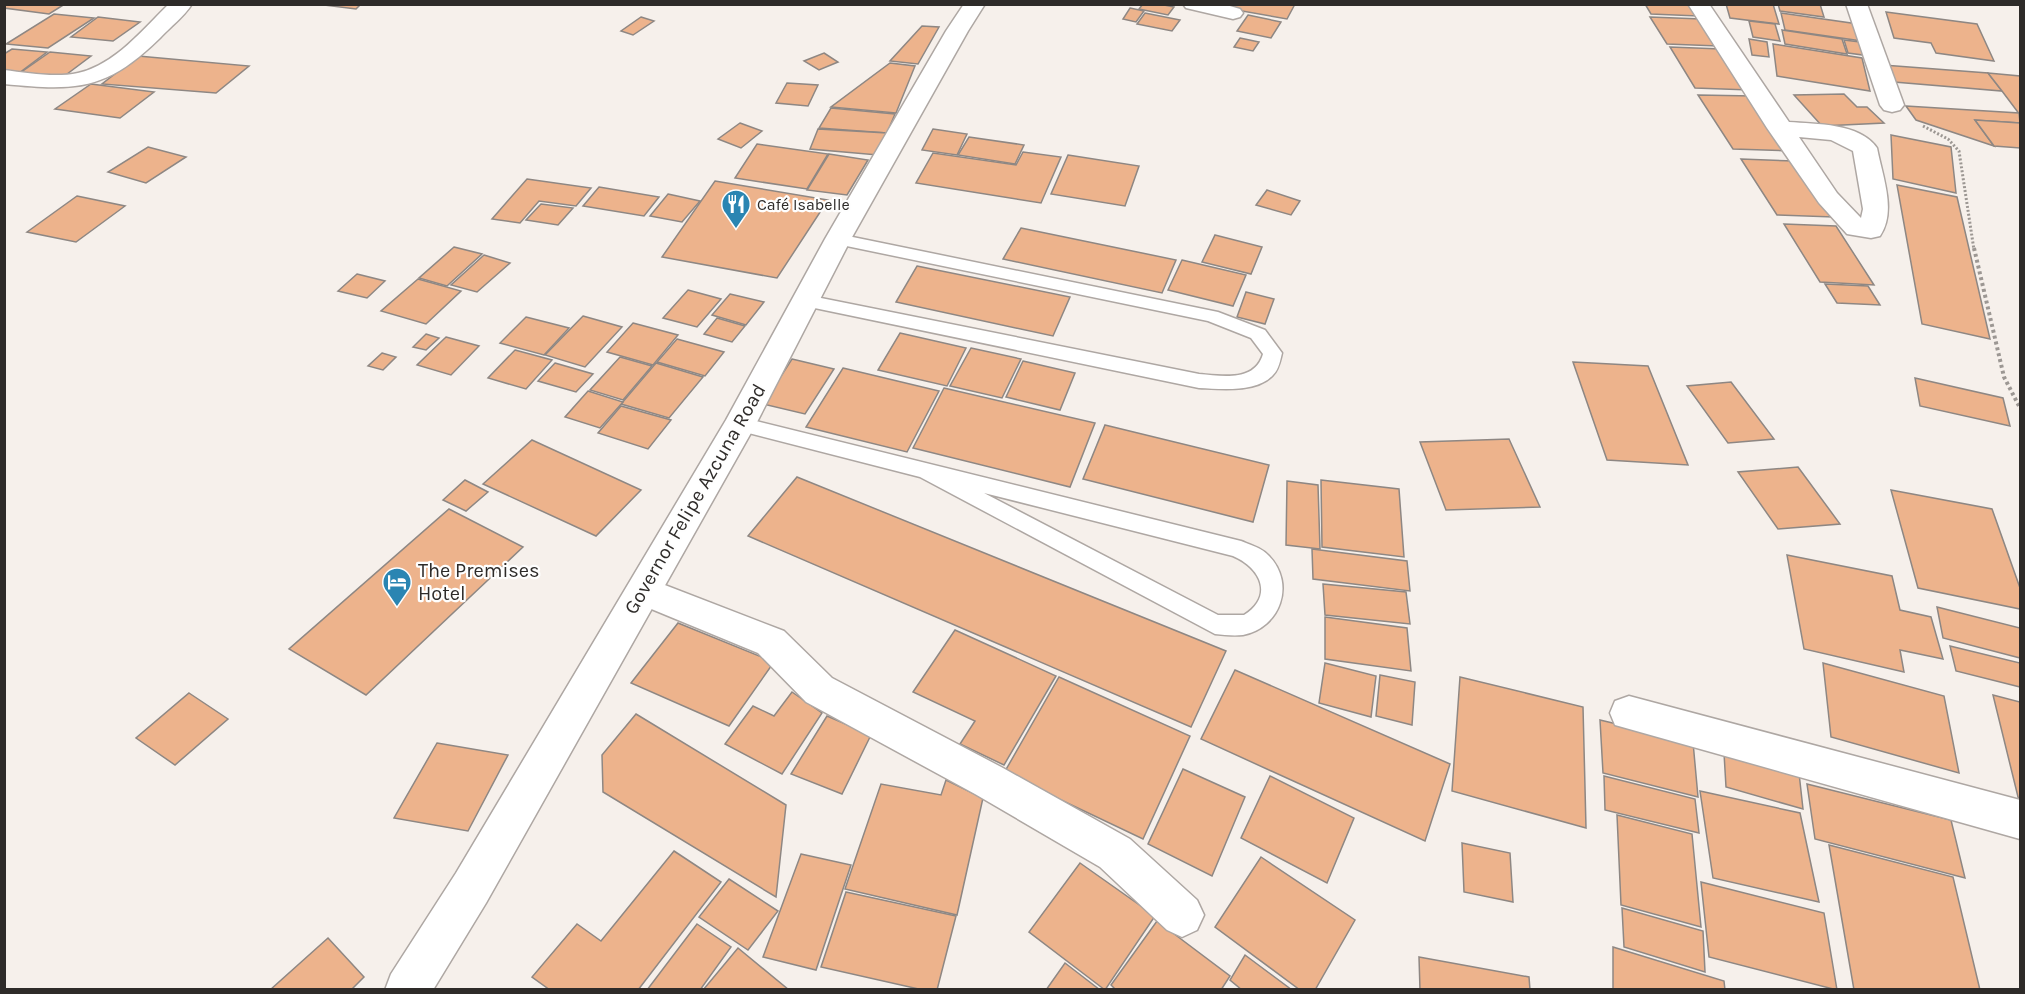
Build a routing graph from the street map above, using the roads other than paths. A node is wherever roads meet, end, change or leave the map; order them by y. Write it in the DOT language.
graph roads {
  1 [pos="182,4"];
  2 [pos="975,4"];
  3 [pos="1193,4"];
  4 [pos="1698,4"];
  5 [pos="1856,4"];
  6 [pos="1233,13"];
  7 [pos="4,77"];
  8 [pos="1892,105"];
  9 [pos="1779,128"];
  10 [pos="838,239"];
  11 [pos="806,300"];
  12 [pos="740,424"];
  13 [pos="928,473"];
  14 [pos="644,591"];
  15 [pos="1629,713"];
  16 [pos="2020,820"];
  17 [pos="1182,915"];
  18 [pos="407,990"];
  1 -- 7 [label="street"];
  2 -- 10 [label="street, Governor Felipe Azcuna Road"];
  3 -- 6 [label="street"];
  4 -- 9 [label="street"];
  5 -- 8 [label="street"];
  9 -- 9 [label="street"];
  10 -- 11 [label="street, Governor Felipe Azcuna Road"];
  10 -- 11 [label="lane"];
  11 -- 12 [label="street, Governor Felipe Azcuna Road"];
  12 -- 13 [label="lane"];
  12 -- 14 [label="street, Governor Felipe Azcuna Road"];
  13 -- 13 [label="lane"];
  14 -- 17 [label="street"];
  14 -- 18 [label="street, Governor Felipe Azcuna Road"];
  15 -- 16 [label="street"];
}
